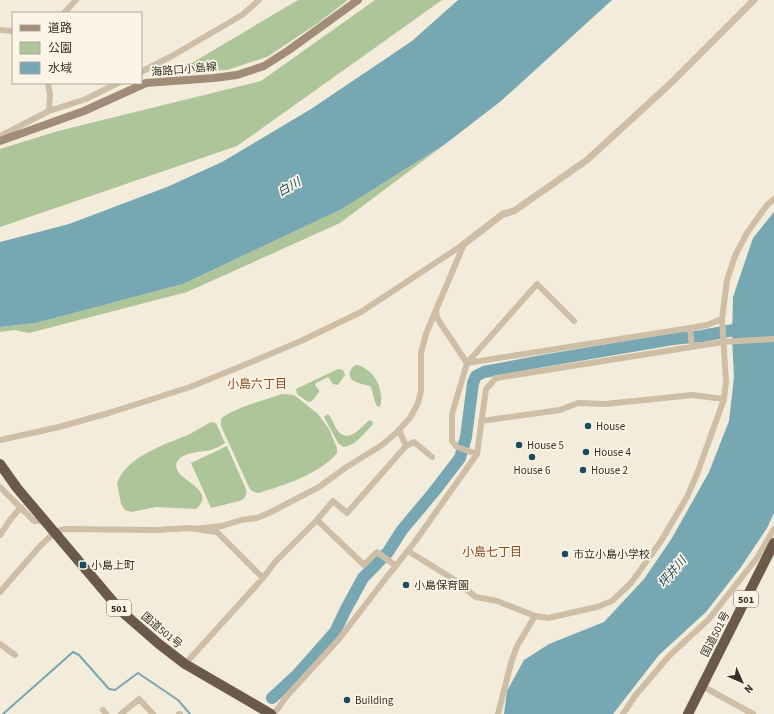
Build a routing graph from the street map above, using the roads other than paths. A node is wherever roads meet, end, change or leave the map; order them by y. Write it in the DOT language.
graph roads {
  1 [pos="76,0"];
  2 [pos="259,0"];
  3 [pos="358,0"];
  4 [pos="754,0"];
  5 [pos="65,12"];
  6 [pos="0,30"];
  7 [pos="12,31"];
  8 [pos="142,71"];
  9 [pos="48,84"];
  10 [pos="116,84"];
  11 [pos="49,110"];
  12 [pos="0,136"];
  13 [pos="0,141"];
  14 [pos="774,200"];
  15 [pos="464,244"];
  16 [pos="436,310"];
  17 [pos="722,320"];
  18 [pos="574,321"];
  19 [pos="690,328"];
  20 [pos="774,339"];
  21 [pos="725,341"];
  22 [pos="692,347"];
  23 [pos="467,363"];
  24 [pos="724,399"];
  25 [pos="481,421"];
  26 [pos="399,430"];
  27 [pos="0,440"];
  28 [pos="406,446"];
  29 [pos="477,454"];
  30 [pos="432,457"];
  31 [pos="0,464"];
  32 [pos="0,487"];
  33 [pos="21,507"];
  34 [pos="317,520"];
  35 [pos="45,521"];
  36 [pos="194,528"];
  37 [pos="774,529"];
  38 [pos="55,532"];
  39 [pos="0,535"];
  40 [pos="774,544"];
  41 [pos="408,551"];
  42 [pos="396,566"];
  43 [pos="263,578"];
  44 [pos="0,592"];
  45 [pos="535,616"];
  46 [pos="0,644"];
  47 [pos="15,655"];
  48 [pos="185,664"];
  49 [pos="702,686"];
  50 [pos="121,714"];
  51 [pos="153,714"];
  52 [pos="271,714"];
  53 [pos="274,714"];
  54 [pos="498,714"];
  55 [pos="623,714"];
  56 [pos="688,714"];
  57 [pos="753,714"];
  1 -- 5 [label="street"];
  2 -- 8 [label="street"];
  3 -- 13 [label="main road, 海路口小島線"];
  4 -- 15 [label="street"];
  6 -- 7 [label="street"];
  9 -- 11 [label="street"];
  10 -- 11 [label="street"];
  11 -- 12 [label="street"];
  14 -- 17 [label="street"];
  15 -- 16 [label="street"];
  15 -- 27 [label="street"];
  16 -- 23 [label="street"];
  16 -- 26 [label="street"];
  17 -- 19 [label="street"];
  17 -- 21 [label="street"];
  18 -- 23 [label="street"];
  19 -- 22 [label="street"];
  19 -- 23 [label="street"];
  20 -- 21 [label="street"];
  21 -- 22 [label="street"];
  21 -- 24 [label="street"];
  22 -- 25 [label="street"];
  23 -- 29 [label="street"];
  24 -- 25 [label="street"];
  24 -- 45 [label="street"];
  25 -- 29 [label="street"];
  26 -- 28 [label="street"];
  26 -- 36 [label="street"];
  28 -- 30 [label="street"];
  28 -- 34 [label="street"];
  29 -- 41 [label="street"];
  31 -- 35 [label="highway, 国道501号 / 501"];
  32 -- 33 [label="street"];
  33 -- 35 [label="street"];
  33 -- 39 [label="street"];
  34 -- 42 [label="street"];
  34 -- 43 [label="street"];
  35 -- 38 [label="highway, 国道501号 / 501"];
  36 -- 38 [label="street"];
  36 -- 43 [label="street"];
  37 -- 55 [label="street"];
  38 -- 44 [label="street"];
  38 -- 48 [label="highway, 国道501号 / 501"];
  40 -- 49 [label="highway, 国道501号 / 501"];
  41 -- 42 [label="street"];
  41 -- 45 [label="street"];
  42 -- 53 [label="street"];
  43 -- 48 [label="street"];
  45 -- 54 [label="street"];
  46 -- 47 [label="street"];
  48 -- 52 [label="highway, 国道501号 / 501"];
  49 -- 56 [label="highway, 国道501号 / 501"];
  49 -- 57 [label="street"];
  50 -- 51 [label="street"];
}
